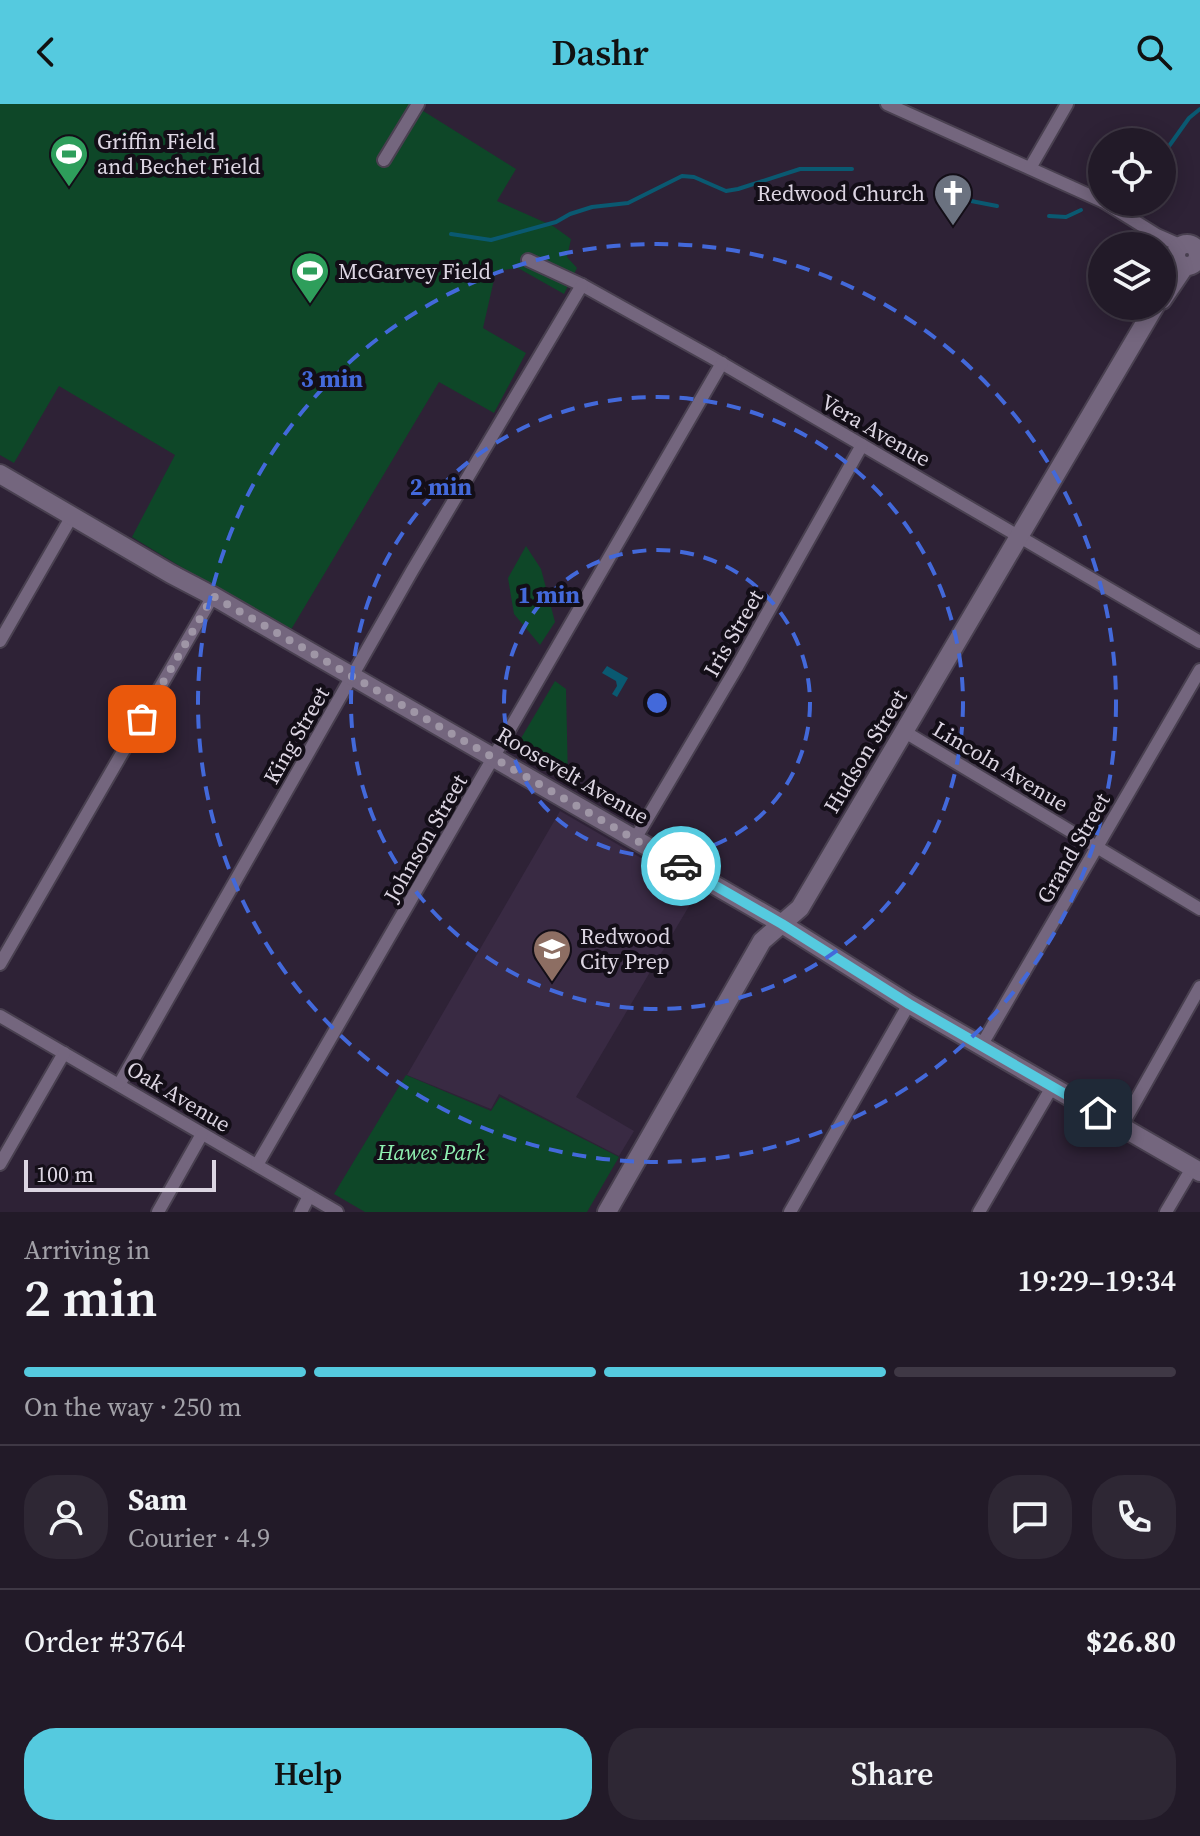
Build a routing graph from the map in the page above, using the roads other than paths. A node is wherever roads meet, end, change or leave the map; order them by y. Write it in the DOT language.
graph roads {
  1 [pos="418,104"];
  2 [pos="887,104"];
  3 [pos="1067,104"];
  4 [pos="384,160"];
  5 [pos="1030,168"];
  6 [pos="1088,195"];
  7 [pos="1126,216"];
  8 [pos="1191,254"];
  9 [pos="528,260"];
  10 [pos="1176,270"];
  11 [pos="1176,278"];
  12 [pos="582,285"];
  13 [pos="1147,320"];
  14 [pos="722,363"];
  15 [pos="862,445"];
  16 [pos="0,474"];
  17 [pos="72,516"];
  18 [pos="1020,536"];
  19 [pos="213,596"];
  20 [pos="0,641"];
  21 [pos="1200,642"];
  22 [pos="1200,670"];
  23 [pos="353,676"];
  24 [pos="905,732"];
  25 [pos="494,757"];
  26 [pos="635,839"];
  27 [pos="1097,847"];
  28 [pos="1200,909"];
  29 [pos="782,924"];
  30 [pos="0,964"];
  31 [pos="1200,987"];
  32 [pos="909,1004"];
  33 [pos="0,1016"];
  34 [pos="981,1046"];
  35 [pos="64,1053"];
  36 [pos="120,1083"];
  37 [pos="1052,1087"];
  38 [pos="1121,1127"];
  39 [pos="202,1134"];
  40 [pos="0,1164"];
  41 [pos="257,1165"];
  42 [pos="1196,1170"];
  43 [pos="309,1196"];
  44 [pos="158,1212"];
  45 [pos="301,1212"];
  46 [pos="337,1212"];
  47 [pos="607,1212"];
  48 [pos="790,1212"];
  49 [pos="979,1212"];
  50 [pos="1166,1212"];
  1 -- 4 [label="street"];
  2 -- 5 [label="street"];
  3 -- 5 [label="street"];
  5 -- 6 [label="street"];
  7 -- 8 [label="street"];
  8 -- 10 [label="street"];
  8 -- 11 [label="street"];
  9 -- 12 [label="street, Vera Avenue"];
  12 -- 14 [label="street, Vera Avenue"];
  12 -- 23 [label="street, King Street"];
  13 -- 18 [label="street, Hudson Street"];
  14 -- 15 [label="street, Vera Avenue"];
  14 -- 25 [label="street, Johnson Street"];
  15 -- 18 [label="street, Vera Avenue"];
  15 -- 26 [label="street, Iris Street"];
  16 -- 17 [label="street, Roosevelt Avenue"];
  17 -- 19 [label="street, Roosevelt Avenue"];
  17 -- 20 [label="street"];
  18 -- 21 [label="street, Vera Avenue"];
  18 -- 24 [label="street, Hudson Street"];
  19 -- 23 [label="street, Roosevelt Avenue"];
  19 -- 30 [label="street"];
  22 -- 27 [label="street, Grand Street"];
  23 -- 25 [label="street, Roosevelt Avenue"];
  23 -- 36 [label="street, King Street"];
  24 -- 27 [label="street, Lincoln Avenue"];
  24 -- 29 [label="street, Hudson Street"];
  25 -- 26 [label="street, Roosevelt Avenue"];
  25 -- 41 [label="street, Johnson Street"];
  26 -- 29 [label="street, Roosevelt Avenue"];
  27 -- 28 [label="street, Lincoln Avenue"];
  27 -- 34 [label="street, Grand Street"];
  29 -- 32 [label="street, Roosevelt Avenue"];
  29 -- 47 [label="street, Hudson Street"];
  31 -- 38 [label="street"];
  32 -- 34 [label="street, Roosevelt Avenue"];
  32 -- 48 [label="street"];
  33 -- 35 [label="street, Oak Avenue"];
  34 -- 37 [label="street, Roosevelt Avenue"];
  35 -- 36 [label="street, Oak Avenue"];
  35 -- 40 [label="street"];
  36 -- 39 [label="street, Oak Avenue"];
  37 -- 38 [label="street, Roosevelt Avenue"];
  37 -- 49 [label="street"];
  38 -- 42 [label="street, Roosevelt Avenue"];
  39 -- 41 [label="street, Oak Avenue"];
  39 -- 44 [label="street"];
  41 -- 43 [label="street, Oak Avenue"];
  42 -- 50 [label="street"];
  43 -- 45 [label="street"];
  43 -- 46 [label="street, Oak Avenue"];
}
